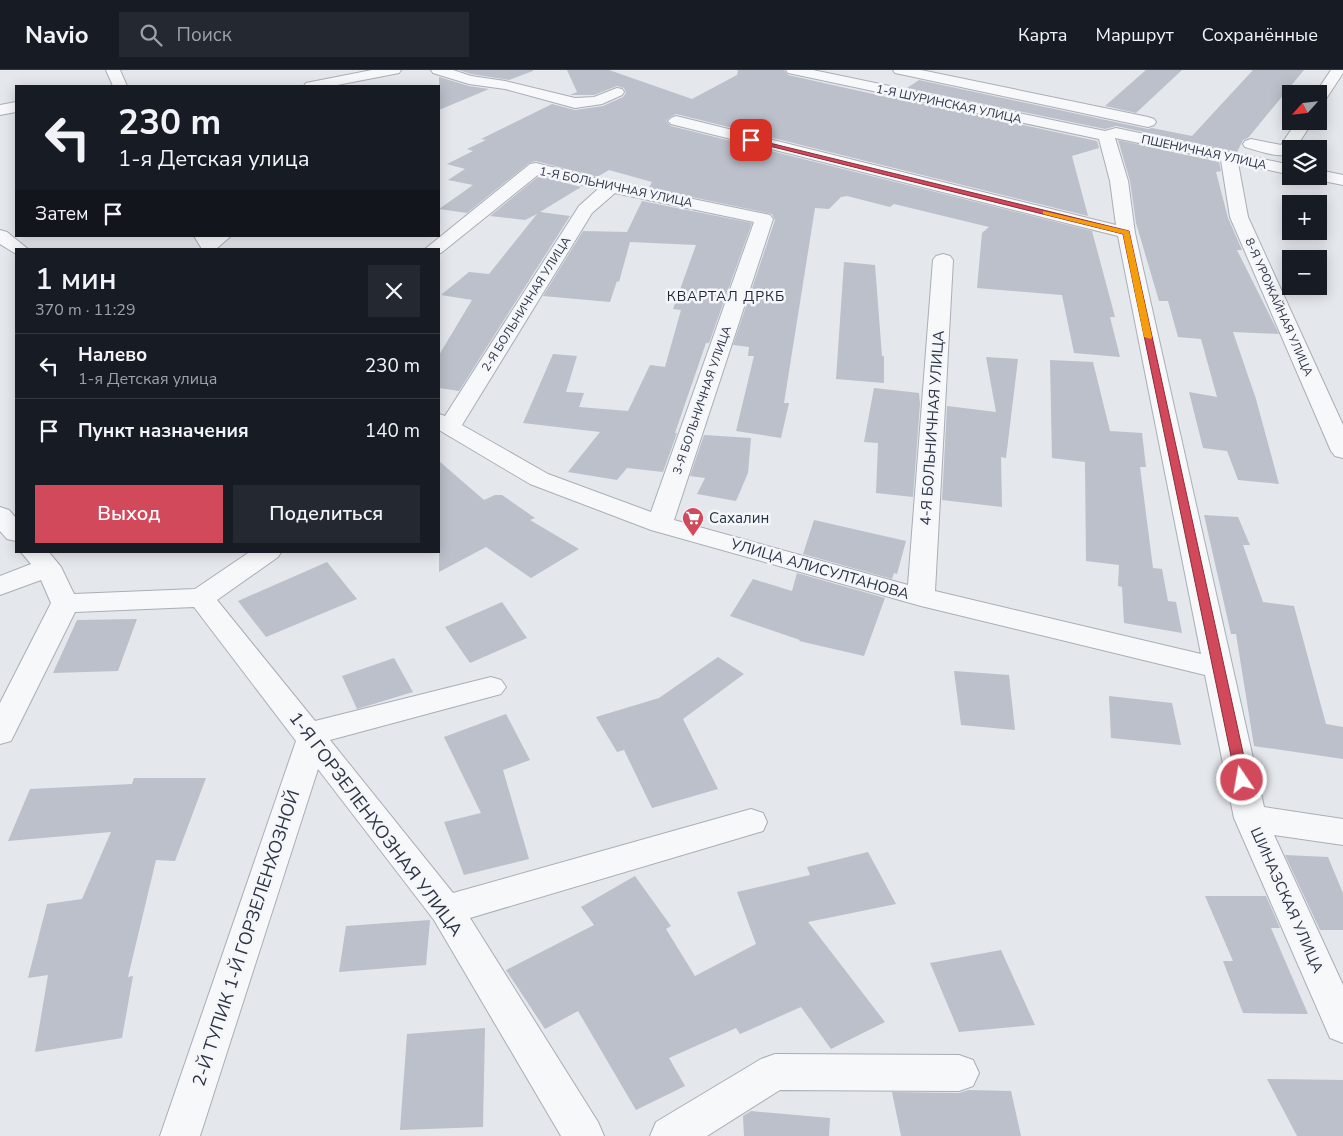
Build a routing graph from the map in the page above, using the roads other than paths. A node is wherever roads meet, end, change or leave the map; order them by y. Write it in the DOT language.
graph roads {
  1 [pos="113,70"];
  2 [pos="394,70"];
  3 [pos="438,70"];
  4 [pos="793,70"];
  5 [pos="900,70"];
  6 [pos="1338,70"];
  7 [pos="120,85"];
  8 [pos="316,85"];
  9 [pos="1328,85"];
  10 [pos="618,92"];
  11 [pos="15,107"];
  12 [pos="0,110"];
  13 [pos="676,121"];
  14 [pos="1160,125"];
  15 [pos="1299,130"];
  16 [pos="1111,135"];
  17 [pos="1233,149"];
  18 [pos="1282,167"];
  19 [pos="1327,177"];
  20 [pos="1343,180"];
  21 [pos="611,187"];
  22 [pos="764,219"];
  23 [pos="1126,233"];
  24 [pos="0,236"];
  25 [pos="204,237"];
  26 [pos="221,237"];
  27 [pos="18,248"];
  28 [pos="435,248"];
  29 [pos="942,260"];
  30 [pos="444,424"];
  31 [pos="1343,451"];
  32 [pos="0,515"];
  33 [pos="660,524"];
  34 [pos="15,532"];
  35 [pos="266,553"];
  36 [pos="40,559"];
  37 [pos="0,586"];
  38 [pos="921,596"];
  39 [pos="201,598"];
  40 [pos="65,603"];
  41 [pos="1219,668"];
  42 [pos="492,687"];
  43 [pos="0,733"];
  44 [pos="310,737"];
  45 [pos="1250,818"];
  46 [pos="751,822"];
  47 [pos="1343,832"];
  48 [pos="446,910"];
  49 [pos="1343,1026"];
  50 [pos="959,1073"];
  51 [pos="180,1136"];
  52 [pos="584,1136"];
  53 [pos="670,1136"];
  1 -- 7 [label="street"];
  2 -- 8 [label="street"];
  3 -- 10 [label="street"];
  4 -- 16 [label="street, 1-Я ШУРИНСКАЯ УЛИЦА"];
  5 -- 14 [label="street"];
  6 -- 9 [label="street"];
  11 -- 12 [label="street"];
  13 -- 23 [label="street"];
  15 -- 17 [label="street"];
  16 -- 17 [label="street, ПШЕНИЧНАЯ УЛИЦА"];
  16 -- 23 [label="street, ШИНАЗСКАЯ УЛИЦА"];
  17 -- 18 [label="street, ПШЕНИЧНАЯ УЛИЦА"];
  17 -- 31 [label="street, 8-Я УРОЖАЙНАЯ УЛИЦА"];
  19 -- 20 [label="street"];
  21 -- 22 [label="street, 1-Я БОЛЬНИЧНАЯ УЛИЦА"];
  21 -- 28 [label="street, 1-Я БОЛЬНИЧНАЯ УЛИЦА"];
  21 -- 30 [label="street, 2-Я БОЛЬНИЧНАЯ УЛИЦА"];
  22 -- 33 [label="street, 3-Я БОЛЬНИЧНАЯ УЛИЦА"];
  23 -- 41 [label="street, ШИНАЗСКАЯ УЛИЦА"];
  24 -- 27 [label="street"];
  25 -- 26 [label="street"];
  29 -- 38 [label="street, 4-Я БОЛЬНИЧНАЯ УЛИЦА"];
  30 -- 33 [label="street, УЛИЦА АЛИСУЛТАНОВА"];
  32 -- 34 [label="street"];
  33 -- 38 [label="street, УЛИЦА АЛИСУЛТАНОВА"];
  35 -- 39 [label="street"];
  36 -- 37 [label="street"];
  36 -- 40 [label="street"];
  38 -- 41 [label="street, УЛИЦА АЛИСУЛТАНОВА"];
  39 -- 40 [label="street"];
  39 -- 44 [label="street, 1-Я ГОРЗЕЛЕНХОЗНАЯ УЛИЦА"];
  40 -- 43 [label="street"];
  41 -- 45 [label="street, ШИНАЗСКАЯ УЛИЦА"];
  42 -- 44 [label="street"];
  44 -- 48 [label="street, 1-Я ГОРЗЕЛЕНХОЗНАЯ УЛИЦА"];
  44 -- 51 [label="street, 2-Й ТУПИК 1-Й ГОРЗЕЛЕНХОЗНОЙ"];
  45 -- 47 [label="street"];
  45 -- 49 [label="street, ШИНАЗСКАЯ УЛИЦА"];
  46 -- 48 [label="street"];
  48 -- 52 [label="street, 1-Я ГОРЗЕЛЕНХОЗНАЯ УЛИЦА"];
  50 -- 53 [label="street"];
}
